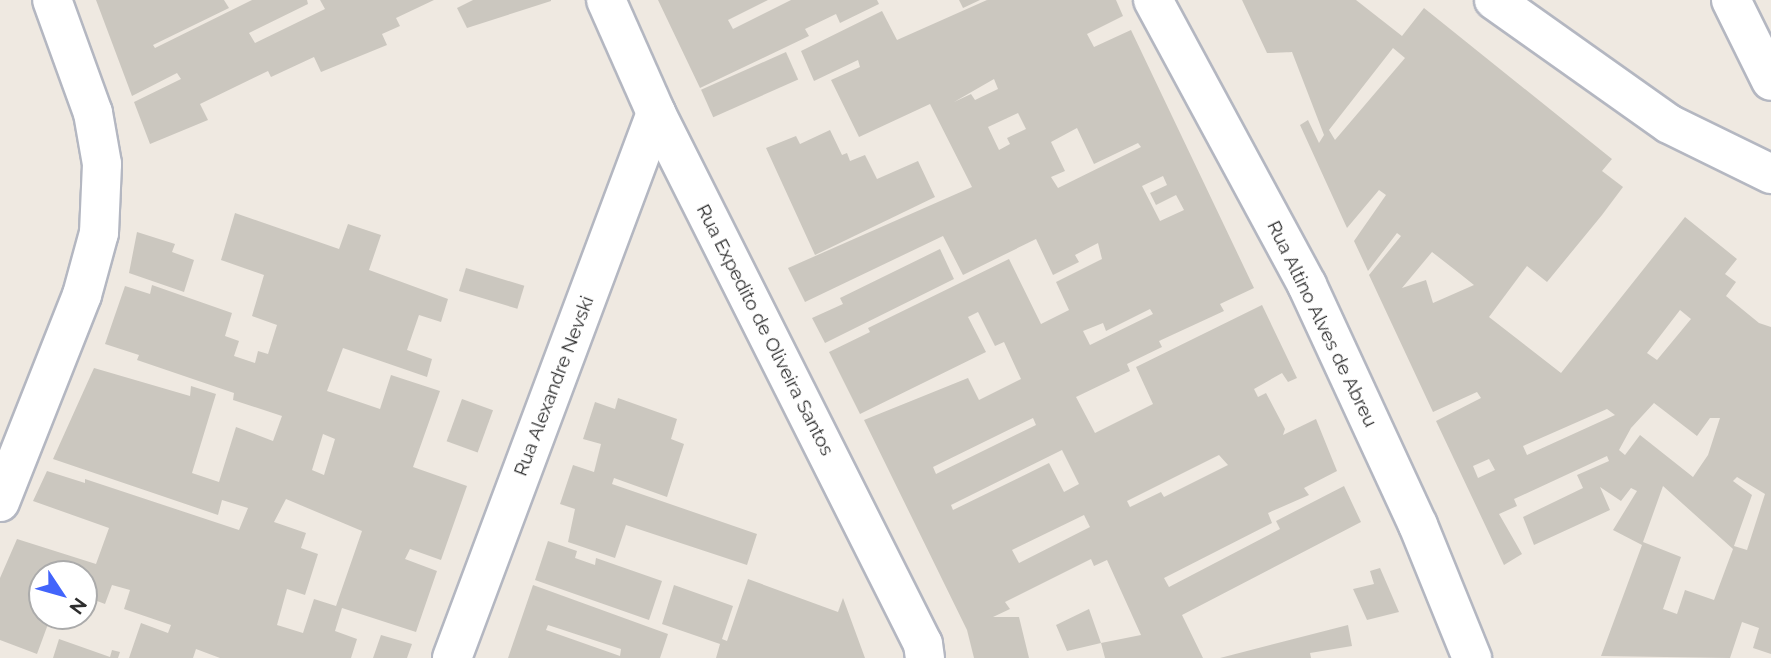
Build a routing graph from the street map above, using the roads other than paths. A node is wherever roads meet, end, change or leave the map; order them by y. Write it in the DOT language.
graph roads {
  1 [pos="52,0"];
  2 [pos="606,0"];
  3 [pos="1153,0"];
  4 [pos="1494,0"];
  5 [pos="1731,0"];
  6 [pos="1771,81"];
  7 [pos="656,113"];
  8 [pos="1771,174"];
  9 [pos="0,502"];
  10 [pos="452,658"];
  11 [pos="925,658"];
  12 [pos="1472,658"];
  1 -- 9 [label="street"];
  2 -- 7 [label="street, Rua Expedito de Oliveira Santos"];
  3 -- 12 [label="street, Rua Altino Alves de Abreu"];
  4 -- 8 [label="street"];
  5 -- 6 [label="street"];
  7 -- 10 [label="street, Rua Alexandre Nevski"];
  7 -- 11 [label="street, Rua Expedito de Oliveira Santos"];
}
